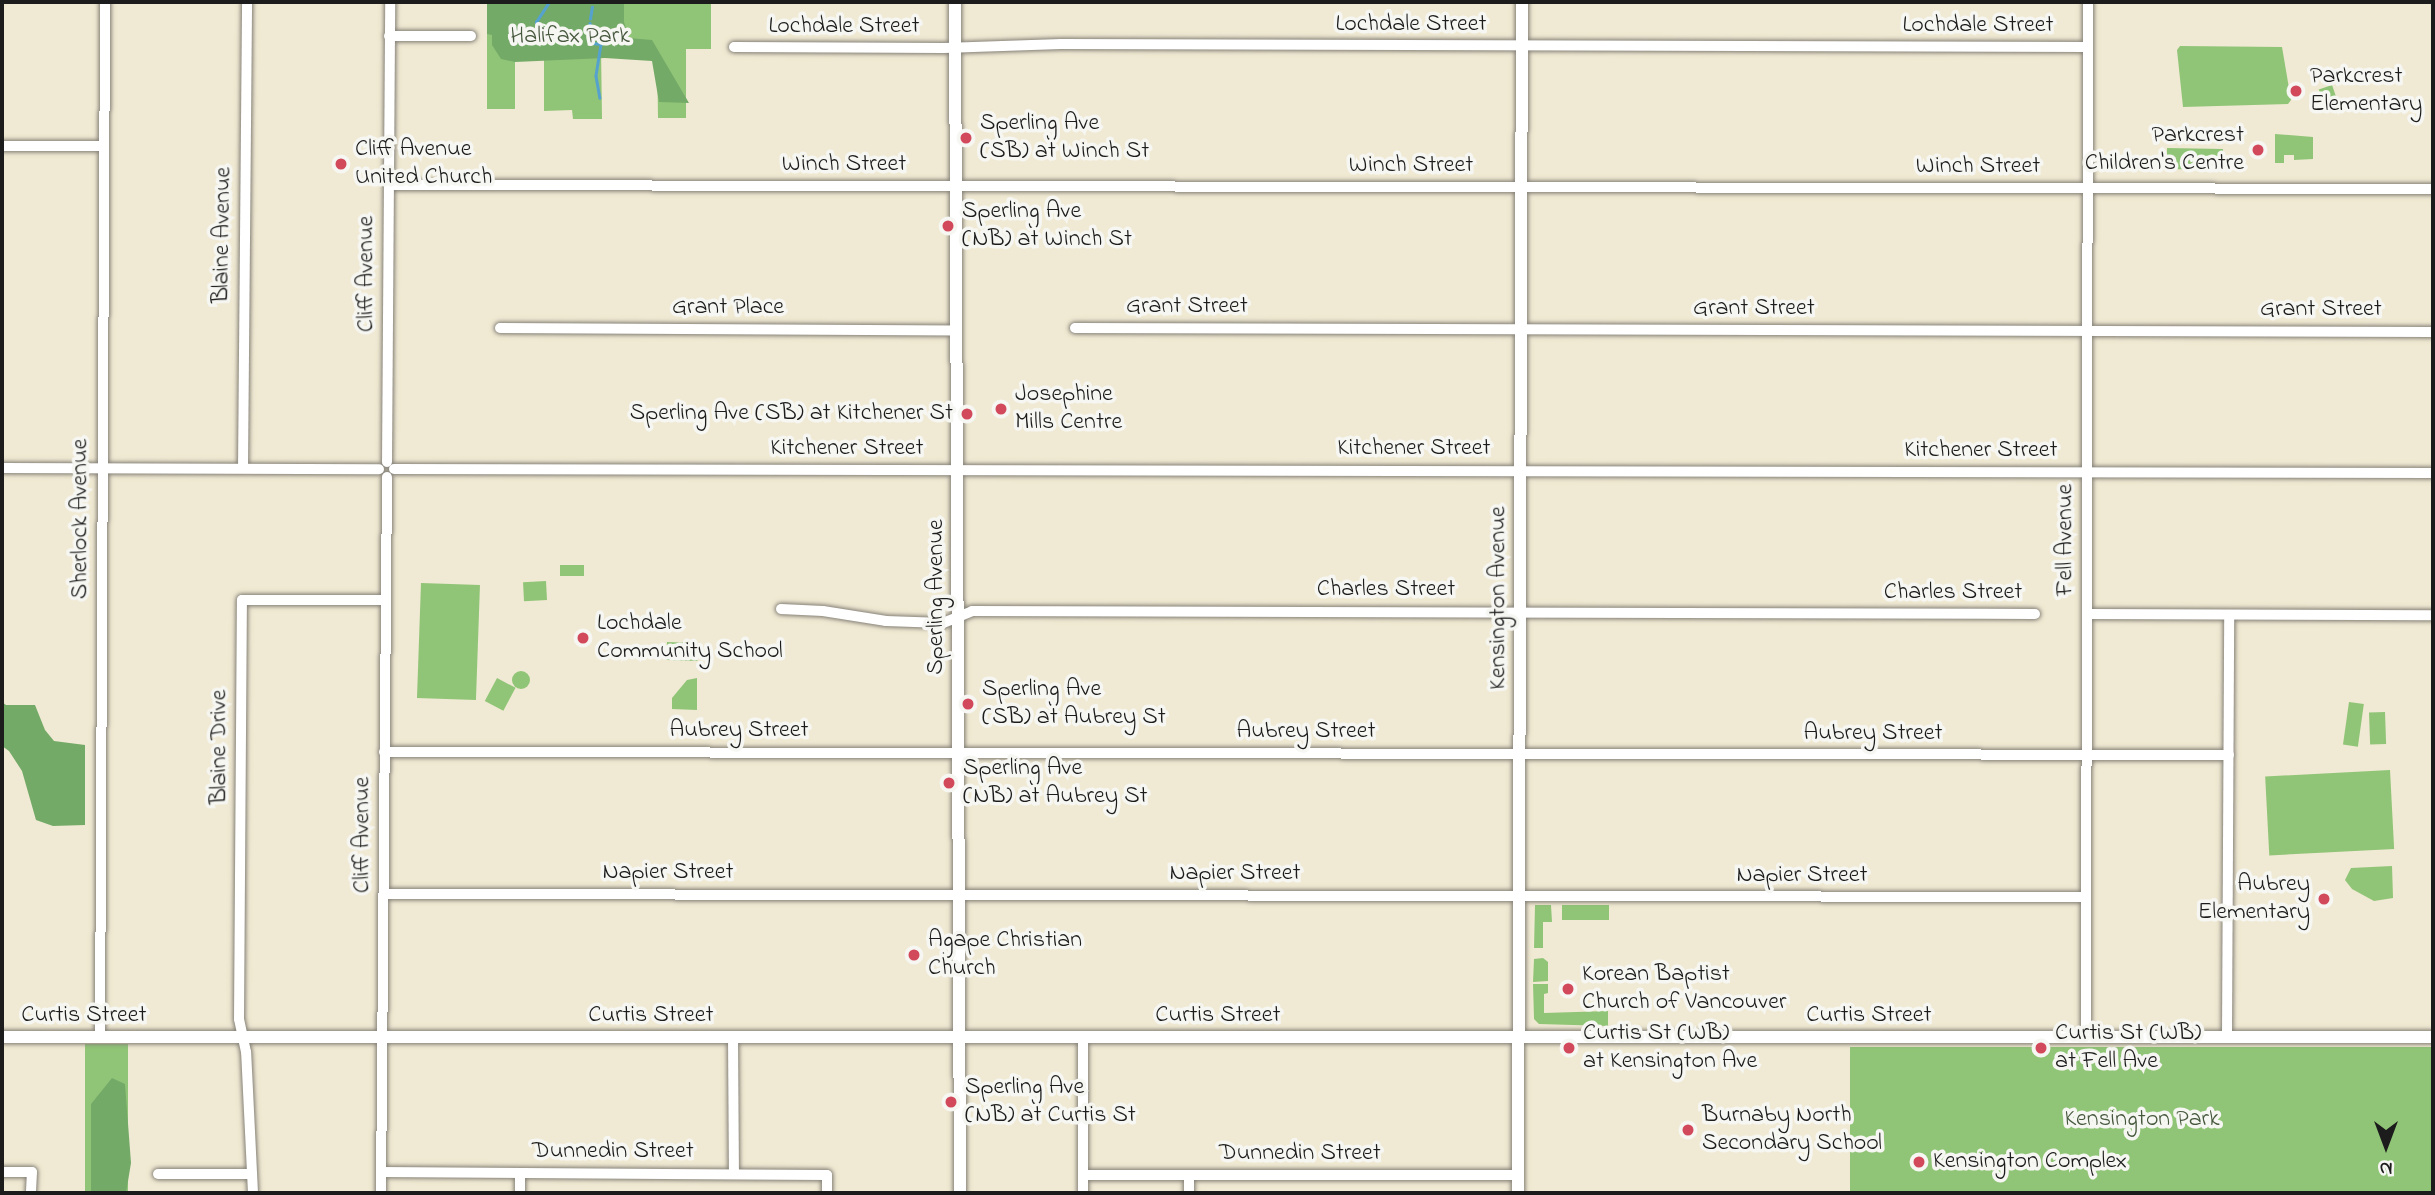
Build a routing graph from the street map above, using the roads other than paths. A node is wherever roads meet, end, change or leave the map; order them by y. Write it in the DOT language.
graph roads {
  1 [pos="106,2"];
  2 [pos="247,2"];
  3 [pos="390,2"];
  4 [pos="956,2"];
  5 [pos="1522,2"];
  6 [pos="2088,2"];
  7 [pos="389,36"];
  8 [pos="471,36"];
  9 [pos="1522,46"];
  10 [pos="734,47"];
  11 [pos="2088,47"];
  12 [pos="956,48"];
  13 [pos="2,146"];
  14 [pos="104,146"];
  15 [pos="389,185"];
  16 [pos="957,186"];
  17 [pos="1521,187"];
  18 [pos="2088,189"];
  19 [pos="2433,189"];
  20 [pos="500,328"];
  21 [pos="1075,328"];
  22 [pos="1520,329"];
  23 [pos="957,330"];
  24 [pos="2088,331"];
  25 [pos="2433,331"];
  26 [pos="2,468"];
  27 [pos="243,468"];
  28 [pos="102,469"];
  29 [pos="387,469"];
  30 [pos="958,470"];
  31 [pos="1520,471"];
  32 [pos="2087,472"];
  33 [pos="2433,473"];
  34 [pos="385,600"];
  35 [pos="781,608"];
  36 [pos="1521,612"];
  37 [pos="2035,614"];
  38 [pos="2087,614"];
  39 [pos="2229,615"];
  40 [pos="2433,615"];
  41 [pos="958,617"];
  42 [pos="384,752"];
  43 [pos="958,752"];
  44 [pos="1520,754"];
  45 [pos="2229,755"];
  46 [pos="2087,756"];
  47 [pos="384,894"];
  48 [pos="959,895"];
  49 [pos="1520,897"];
  50 [pos="2086,897"];
  51 [pos="2086,1036"];
  52 [pos="2227,1036"];
  53 [pos="2,1037"];
  54 [pos="100,1037"];
  55 [pos="243,1037"];
  56 [pos="383,1037"];
  57 [pos="733,1037"];
  58 [pos="959,1037"];
  59 [pos="1083,1037"];
  60 [pos="1519,1037"];
  61 [pos="2433,1037"];
  62 [pos="2,1172"];
  63 [pos="382,1172"];
  64 [pos="520,1173"];
  65 [pos="734,1173"];
  66 [pos="158,1174"];
  67 [pos="252,1174"];
  68 [pos="1083,1175"];
  69 [pos="1189,1175"];
  70 [pos="1518,1175"];
  71 [pos="31,1193"];
  72 [pos="253,1193"];
  73 [pos="381,1193"];
  74 [pos="520,1193"];
  75 [pos="827,1193"];
  76 [pos="960,1193"];
  77 [pos="1083,1193"];
  78 [pos="1189,1193"];
  79 [pos="1518,1193"];
  1 -- 14 [label="street, Sherlock Avenue"];
  2 -- 27 [label="street, Blaine Avenue"];
  3 -- 7 [label="street, Cliff Avenue"];
  4 -- 12 [label="street, Sperling Avenue"];
  5 -- 9 [label="street, Kensington Avenue"];
  6 -- 11 [label="street, Fell Avenue"];
  7 -- 8 [label="street"];
  7 -- 15 [label="street, Cliff Avenue"];
  9 -- 11 [label="street, Lochdale Street"];
  9 -- 12 [label="street, Lochdale Street"];
  9 -- 17 [label="street, Kensington Avenue"];
  10 -- 12 [label="street, Lochdale Street"];
  11 -- 18 [label="street, Fell Avenue"];
  12 -- 16 [label="street, Sperling Avenue"];
  13 -- 14 [label="street"];
  14 -- 28 [label="street, Sherlock Avenue"];
  15 -- 16 [label="street, Winch Street"];
  15 -- 29 [label="street, Cliff Avenue"];
  16 -- 17 [label="street, Winch Street"];
  16 -- 23 [label="street, Sperling Avenue"];
  17 -- 18 [label="street, Winch Street"];
  17 -- 22 [label="street, Kensington Avenue"];
  18 -- 19 [label="street, Winch Street"];
  18 -- 24 [label="street, Fell Avenue"];
  20 -- 23 [label="street, Grant Place"];
  21 -- 22 [label="street, Grant Street"];
  22 -- 24 [label="street, Grant Street"];
  22 -- 31 [label="street, Kensington Avenue"];
  23 -- 30 [label="street, Sperling Avenue"];
  24 -- 25 [label="street, Grant Street"];
  24 -- 32 [label="street, Fell Avenue"];
  26 -- 28 [label="street, Kitchener Street"];
  27 -- 28 [label="street, Kitchener Street"];
  27 -- 29 [label="street, Kitchener Street"];
  28 -- 54 [label="street, Sherlock Avenue"];
  29 -- 30 [label="street, Kitchener Street"];
  29 -- 34 [label="street, Cliff Avenue"];
  30 -- 31 [label="street, Kitchener Street"];
  30 -- 41 [label="street, Sperling Avenue"];
  31 -- 32 [label="street, Kitchener Street"];
  31 -- 36 [label="street, Kensington Avenue"];
  32 -- 33 [label="street, Kitchener Street"];
  32 -- 38 [label="street, Fell Avenue"];
  34 -- 42 [label="street, Cliff Avenue"];
  34 -- 55 [label="street, Blaine Drive"];
  35 -- 41 [label="street, Charles Street"];
  36 -- 37 [label="street, Charles Street"];
  36 -- 41 [label="street, Charles Street"];
  36 -- 44 [label="street, Kensington Avenue"];
  38 -- 39 [label="street"];
  38 -- 46 [label="street, Fell Avenue"];
  39 -- 40 [label="street"];
  39 -- 45 [label="street"];
  41 -- 43 [label="street, Sperling Avenue"];
  42 -- 43 [label="street, Aubrey Street"];
  42 -- 47 [label="street, Cliff Avenue"];
  43 -- 44 [label="street, Aubrey Street"];
  43 -- 48 [label="street, Sperling Avenue"];
  44 -- 46 [label="street, Aubrey Street"];
  44 -- 49 [label="street, Kensington Avenue"];
  45 -- 46 [label="street, Aubrey Street"];
  45 -- 52 [label="street"];
  46 -- 50 [label="street, Fell Avenue"];
  47 -- 48 [label="street, Napier Street"];
  47 -- 56 [label="street, Cliff Avenue"];
  48 -- 49 [label="street, Napier Street"];
  48 -- 58 [label="street, Sperling Avenue"];
  49 -- 50 [label="street, Napier Street"];
  49 -- 60 [label="street, Kensington Avenue"];
  50 -- 51 [label="street, Fell Avenue"];
  51 -- 52 [label="street, Curtis Street"];
  51 -- 60 [label="street, Curtis Street"];
  52 -- 61 [label="street, Curtis Street"];
  53 -- 54 [label="street, Curtis Street"];
  54 -- 55 [label="street, Curtis Street"];
  55 -- 56 [label="street, Curtis Street"];
  55 -- 67 [label="street"];
  56 -- 57 [label="street, Curtis Street"];
  56 -- 63 [label="street, Cliff Avenue"];
  57 -- 58 [label="street, Curtis Street"];
  57 -- 65 [label="street"];
  58 -- 59 [label="street, Curtis Street"];
  58 -- 76 [label="street, Sperling Avenue"];
  59 -- 60 [label="street, Curtis Street"];
  59 -- 68 [label="street"];
  60 -- 70 [label="street, Kensington Avenue"];
  62 -- 71 [label="street"];
  63 -- 64 [label="street, Dunnedin Street"];
  63 -- 73 [label="street, Cliff Avenue"];
  64 -- 65 [label="street, Dunnedin Street"];
  64 -- 74 [label="street"];
  65 -- 75 [label="street, Dunnedin Street"];
  66 -- 67 [label="street"];
  67 -- 72 [label="street"];
  68 -- 69 [label="street, Dunnedin Street"];
  68 -- 77 [label="street"];
  69 -- 70 [label="street, Dunnedin Street"];
  69 -- 78 [label="street"];
  70 -- 79 [label="street, Kensington Avenue"];
}
